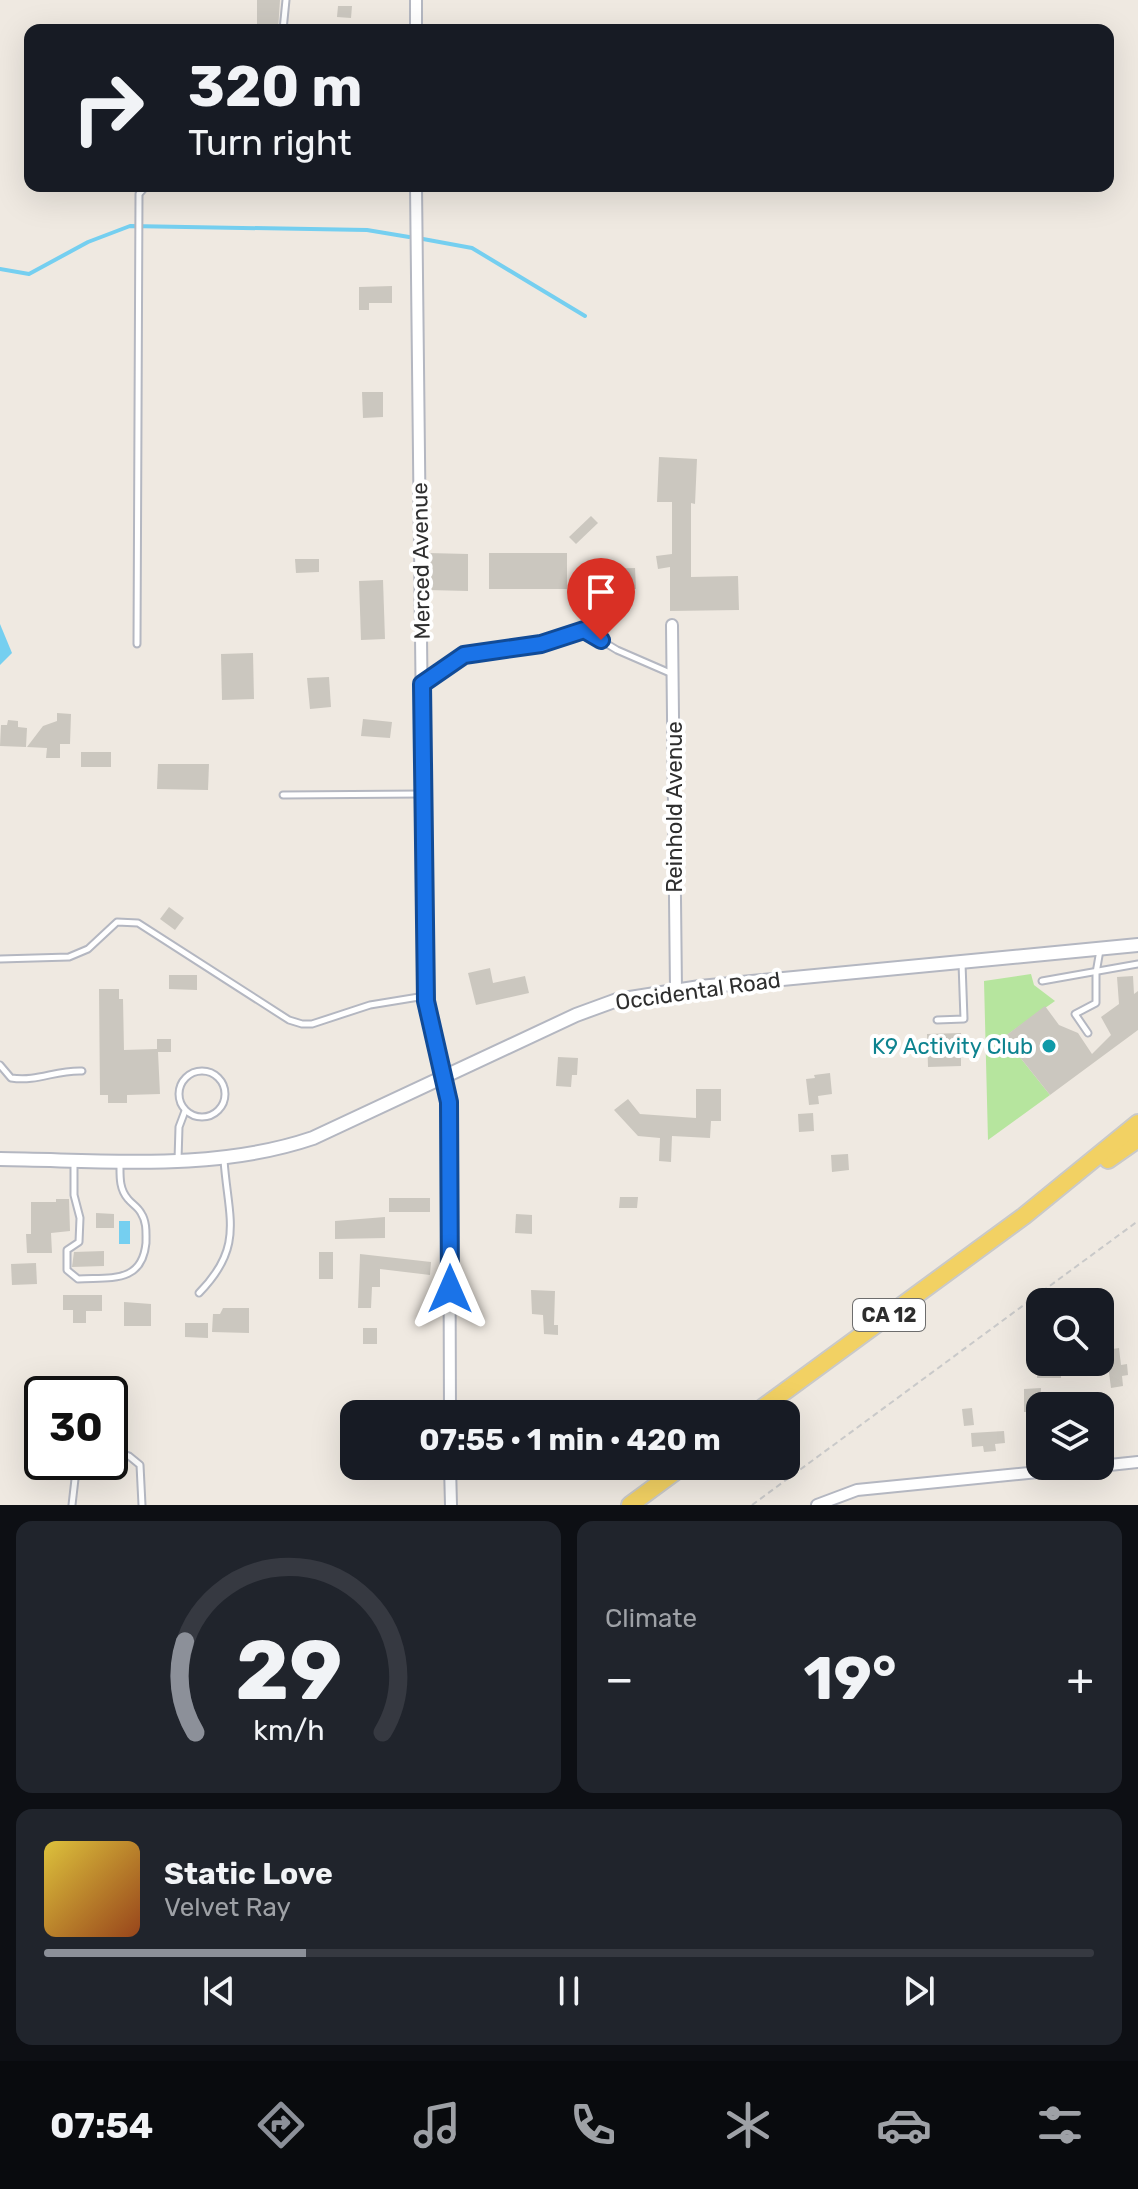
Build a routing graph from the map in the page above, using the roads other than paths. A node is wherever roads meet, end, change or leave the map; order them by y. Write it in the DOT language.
graph roads {
  1 [pos="286,0"];
  2 [pos="416,0"];
  3 [pos="284,24"];
  4 [pos="416,24"];
  5 [pos="141,192"];
  6 [pos="416,192"];
  7 [pos="672,625"];
  8 [pos="137,644"];
  9 [pos="673,674"];
  10 [pos="422,684"];
  11 [pos="423,794"];
  12 [pos="283,795"];
  13 [pos="1138,945"];
  14 [pos="1100,949"];
  15 [pos="0,959"];
  16 [pos="962,962"];
  17 [pos="1138,964"];
  18 [pos="1096,973"];
  19 [pos="1042,981"];
  20 [pos="676,990"];
  21 [pos="425,996"];
  22 [pos="937,1020"];
  23 [pos="1088,1033"];
  24 [pos="0,1065"];
  25 [pos="82,1071"];
  26 [pos="444,1075"];
  27 [pos="185,1110"];
  28 [pos="1138,1123"];
  29 [pos="1138,1139"];
  30 [pos="0,1159"];
  31 [pos="224,1159"];
  32 [pos="74,1160"];
  33 [pos="120,1160"];
  34 [pos="178,1160"];
  35 [pos="1024,1216"];
  36 [pos="199,1293"];
  37 [pos="450,1400"];
  38 [pos="773,1400"];
  39 [pos="128,1456"];
  40 [pos="1138,1462"];
  41 [pos="1114,1464"];
  42 [pos="1026,1473"];
  43 [pos="75,1480"];
  44 [pos="450,1480"];
  45 [pos="664,1480"];
  46 [pos="72,1505"];
  47 [pos="142,1505"];
  48 [pos="451,1505"];
  49 [pos="630,1505"];
  50 [pos="817,1505"];
  1 -- 3 [label="lane"];
  2 -- 4 [label="street"];
  5 -- 8 [label="lane"];
  6 -- 10 [label="street, Merced Avenue"];
  7 -- 9 [label="street, Reinhold Avenue"];
  9 -- 10 [label="lane"];
  9 -- 20 [label="street, Reinhold Avenue"];
  10 -- 11 [label="street, Merced Avenue"];
  11 -- 12 [label="lane"];
  11 -- 21 [label="street, Merced Avenue"];
  13 -- 14 [label="street, Occidental Road"];
  14 -- 16 [label="street, Occidental Road"];
  14 -- 18 [label="lane"];
  15 -- 21 [label="lane"];
  16 -- 20 [label="street, Occidental Road"];
  16 -- 22 [label="lane"];
  17 -- 18 [label="lane"];
  18 -- 19 [label="lane"];
  18 -- 23 [label="lane"];
  20 -- 26 [label="street, Occidental Road"];
  21 -- 26 [label="street, Merced Avenue"];
  24 -- 25 [label="lane"];
  26 -- 31 [label="street, Occidental Road"];
  26 -- 37 [label="street, Merced Avenue"];
  27 -- 27 [label="lane"];
  27 -- 34 [label="lane"];
  28 -- 35 [label="main road, CA 12"];
  29 -- 35 [label="main road, CA 12"];
  30 -- 32 [label="street, Occidental Road"];
  31 -- 34 [label="street, Occidental Road"];
  31 -- 36 [label="lane"];
  32 -- 33 [label="street, Occidental Road"];
  32 -- 33 [label="lane"];
  33 -- 34 [label="street, Occidental Road"];
  35 -- 38 [label="main road, CA 12"];
  39 -- 47 [label="lane"];
  40 -- 41 [label="street"];
  42 -- 50 [label="street"];
  43 -- 46 [label="lane"];
  44 -- 48 [label="street"];
  45 -- 49 [label="main road"];
}
